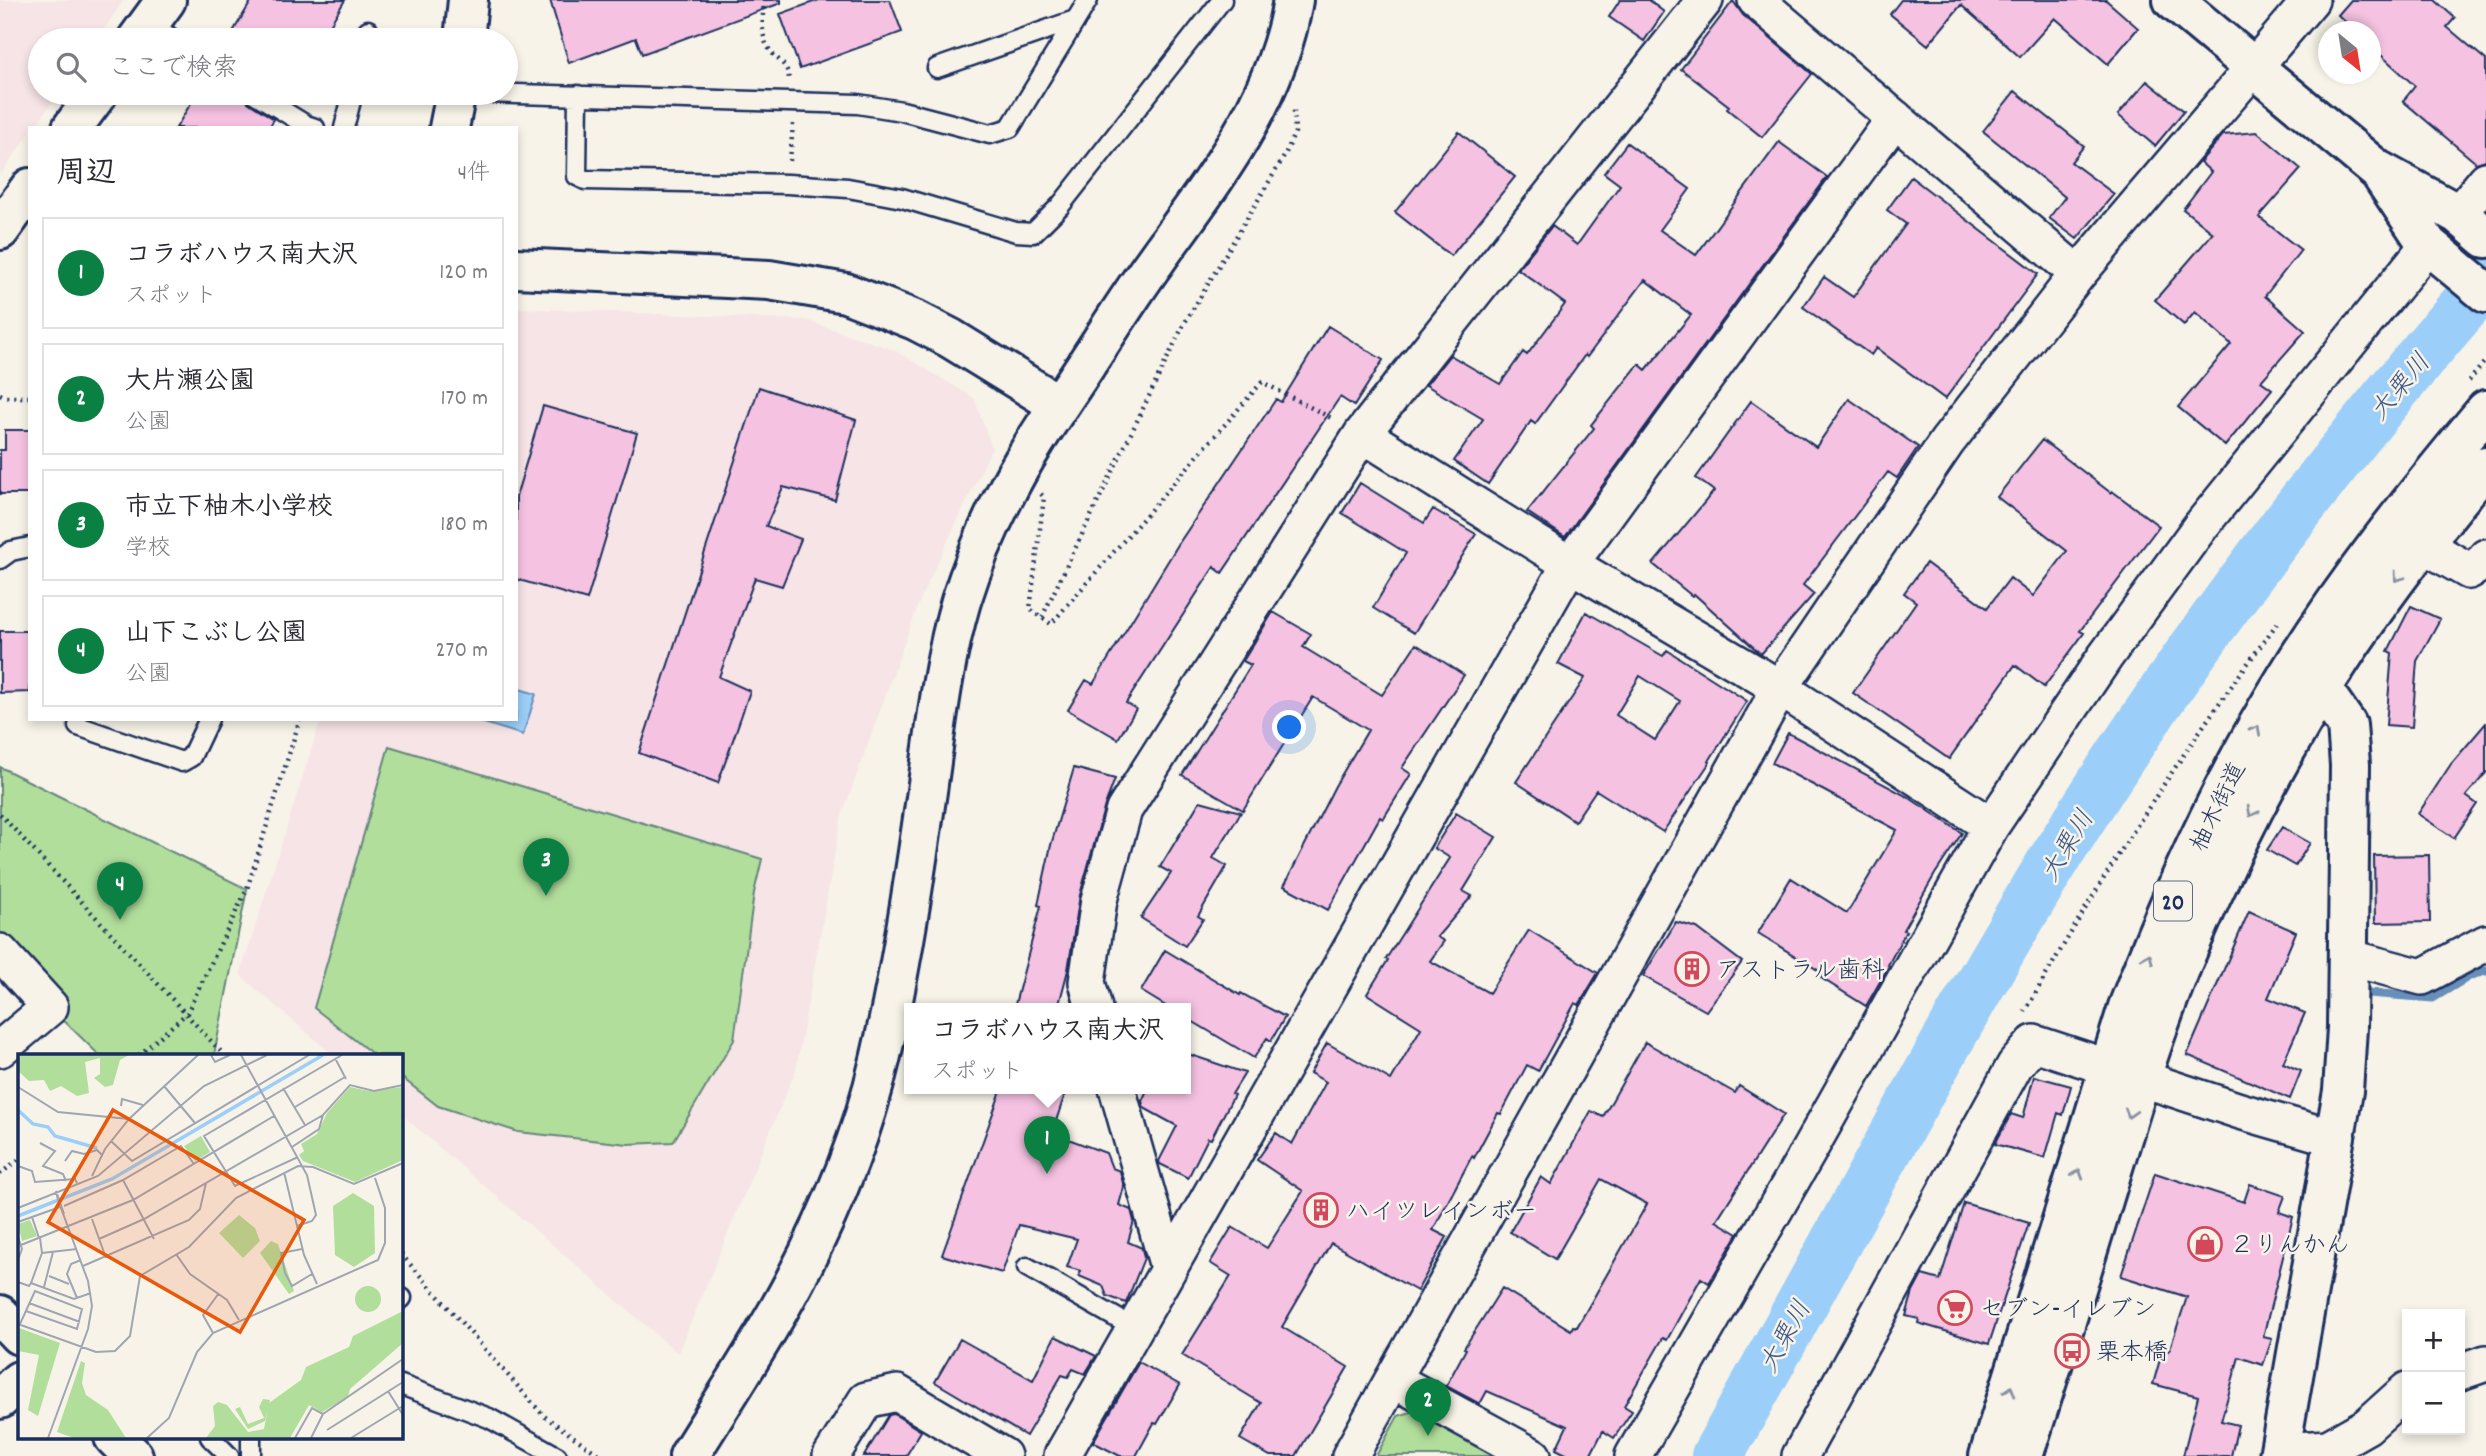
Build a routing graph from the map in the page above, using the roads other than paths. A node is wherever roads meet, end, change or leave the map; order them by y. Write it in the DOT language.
graph roads {
  1 [pos="468,0"];
  2 [pos="1088,0"];
  3 [pos="1222,0"];
  4 [pos="1293,0"];
  5 [pos="1705,0"];
  6 [pos="1756,0"];
  7 [pos="2173,0"];
  8 [pos="2311,0"];
  9 [pos="1075,20"];
  10 [pos="465,28"];
  11 [pos="937,68"];
  12 [pos="2254,68"];
  13 [pos="518,94"];
  14 [pos="578,95"];
  15 [pos="274,105"];
  16 [pos="350,105"];
  17 [pos="454,105"];
  18 [pos="1895,118"];
  19 [pos="309,126"];
  20 [pos="345,126"];
  21 [pos="449,126"];
  22 [pos="2376,169"];
  23 [pos="2486,180"];
  24 [pos="28,191"];
  25 [pos="2473,227"];
  26 [pos="0,230"];
  27 [pos="2440,254"];
  28 [pos="518,268"];
  29 [pos="2078,274"];
  30 [pos="2486,293"];
  31 [pos="1059,405"];
  32 [pos="2486,410"];
  33 [pos="1362,434"];
  34 [pos="2486,466"];
  35 [pos="2422,544"];
  36 [pos="28,547"];
  37 [pos="2486,557"];
  38 [pos="0,559"];
  39 [pos="1570,564"];
  40 [pos="1780,688"];
  41 [pos="2322,689"];
  42 [pos="208,721"];
  43 [pos="78,726"];
  44 [pos="1991,826"];
  45 [pos="2486,943"];
  46 [pos="0,952"];
  47 [pos="2347,957"];
  48 [pos="1093,1003"];
  49 [pos="0,1049"];
  50 [pos="2125,1072"];
  51 [pos="1119,1094"];
  52 [pos="2334,1138"];
  53 [pos="1027,1267"];
  54 [pos="1168,1267"];
  55 [pos="0,1315"];
  56 [pos="1133,1328"];
  57 [pos="18,1334"];
  58 [pos="2486,1363"];
  59 [pos="2465,1370"];
  60 [pos="1394,1380"];
  61 [pos="18,1382"];
  62 [pos="402,1385"];
  63 [pos="2402,1394"];
  64 [pos="0,1399"];
  65 [pos="115,1438"];
  66 [pos="211,1438"];
  67 [pos="251,1438"];
  68 [pos="2280,1454"];
  69 [pos="132,1456"];
  70 [pos="229,1456"];
  71 [pos="251,1456"];
  72 [pos="557,1456"];
  73 [pos="689,1456"];
  74 [pos="831,1456"];
  75 [pos="1003,1456"];
  76 [pos="1062,1456"];
  77 [pos="1350,1456"];
  78 [pos="1533,1456"];
  79 [pos="1633,1456"];
  80 [pos="1800,1456"];
  81 [pos="1989,1456"];
  82 [pos="2023,1456"];
  1 -- 10 [label="street"];
  2 -- 9 [label="lane"];
  3 -- 14 [label="lane"];
  4 -- 31 [label="street"];
  5 -- 33 [label="street"];
  6 -- 18 [label="street"];
  7 -- 12 [label="street"];
  8 -- 12 [label="street"];
  9 -- 11 [label="lane"];
  9 -- 14 [label="lane"];
  12 -- 22 [label="street"];
  12 -- 29 [label="street"];
  13 -- 14 [label="lane"];
  15 -- 19 [label="lane"];
  16 -- 20 [label="lane"];
  17 -- 21 [label="street"];
  18 -- 29 [label="street"];
  18 -- 39 [label="street"];
  22 -- 25 [label="street"];
  22 -- 27 [label="street"];
  23 -- 25 [label="street"];
  24 -- 26 [label="street"];
  27 -- 30 [label="street"];
  27 -- 44 [label="street"];
  28 -- 31 [label="street"];
  29 -- 40 [label="street"];
  31 -- 73 [label="street"];
  50 -- 32 [label="street, 柚木街道 / 20, one-way"];
  33 -- 39 [label="street"];
  33 -- 48 [label="street"];
  34 -- 35 [label="street, 柚木街道 / 20"];
  35 -- 37 [label="street"];
  35 -- 41 [label="street, 柚木街道 / 20, one-way"];
  36 -- 38 [label="lane"];
  39 -- 40 [label="street"];
  39 -- 54 [label="street"];
  40 -- 44 [label="street"];
  40 -- 60 [label="street"];
  41 -- 47 [label="street"];
  41 -- 50 [label="street, 柚木街道 / 20, one-way"];
  42 -- 43 [label="lane"];
  44 -- 79 [label="street"];
  45 -- 47 [label="street"];
  46 -- 49 [label="street"];
  47 -- 52 [label="street"];
  50 -- 52 [label="street"];
  50 -- 80 [label="street"];
  81 -- 50 [label="street, 柚木街道 / 20, one-way"];
  50 -- 82 [label="street, 柚木街道 / 20, one-way"];
  51 -- 54 [label="street"];
  52 -- 68 [label="street"];
  53 -- 56 [label="lane"];
  54 -- 56 [label="street"];
  55 -- 57 [label="street"];
  56 -- 76 [label="street"];
  58 -- 59 [label="street"];
  60 -- 77 [label="street"];
  60 -- 78 [label="street"];
  61 -- 64 [label="street"];
  62 -- 72 [label="lane"];
  63 -- 68 [label="street"];
  65 -- 69 [label="street"];
  66 -- 70 [label="lane"];
  67 -- 71 [label="lane"];
  74 -- 75 [label="street"];
}
